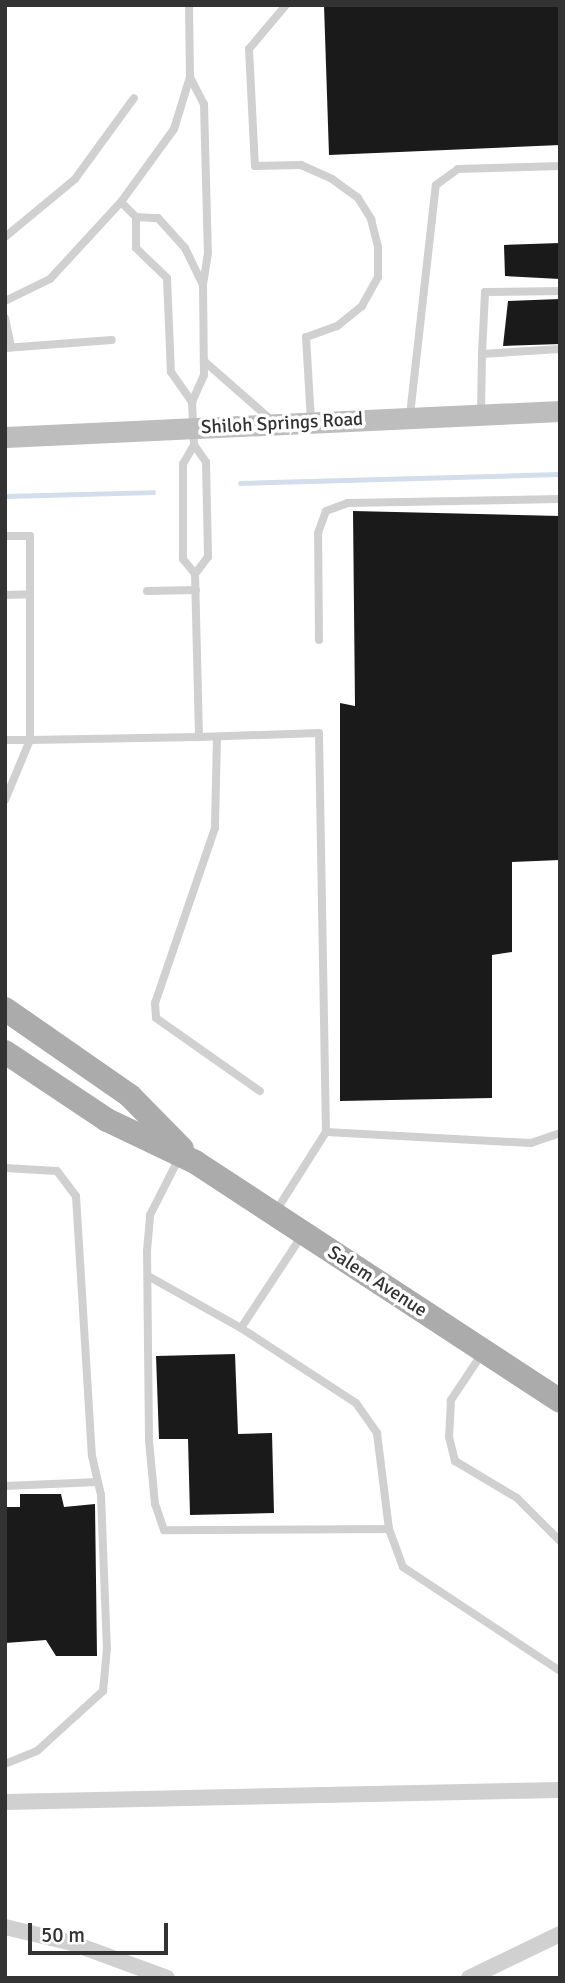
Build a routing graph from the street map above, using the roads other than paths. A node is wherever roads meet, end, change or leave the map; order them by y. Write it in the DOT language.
graph roads {
  1 [pos="189,5"];
  2 [pos="286,5"];
  3 [pos="190,77"];
  4 [pos="134,98"];
  5 [pos="560,166"];
  6 [pos="121,202"];
  7 [pos="136,217"];
  8 [pos="5,237"];
  9 [pos="203,285"];
  10 [pos="560,290"];
  11 [pos="5,300"];
  12 [pos="5,318"];
  13 [pos="112,340"];
  14 [pos="8,347"];
  15 [pos="560,349"];
  16 [pos="482,354"];
  17 [pos="204,362"];
  18 [pos="192,402"];
  19 [pos="560,411"];
  20 [pos="481,415"];
  21 [pos="410,418"];
  22 [pos="311,423"];
  23 [pos="278,425"];
  24 [pos="5,437"];
  25 [pos="194,437"];
  26 [pos="560,499"];
  27 [pos="5,536"];
  28 [pos="195,574"];
  29 [pos="196,590"];
  30 [pos="147,591"];
  31 [pos="29,594"];
  32 [pos="5,595"];
  33 [pos="319,640"];
  34 [pos="199,737"];
  35 [pos="217,737"];
  36 [pos="5,740"];
  37 [pos="30,740"];
  38 [pos="5,800"];
  39 [pos="5,1009"];
  40 [pos="5,1040"];
  41 [pos="5,1052"];
  42 [pos="118,1087"];
  43 [pos="260,1091"];
  44 [pos="326,1132"];
  45 [pos="560,1133"];
  46 [pos="188,1159"];
  47 [pos="5,1168"];
  48 [pos="274,1214"];
  49 [pos="303,1234"];
  50 [pos="148,1276"];
  51 [pos="241,1328"];
  52 [pos="484,1351"];
  53 [pos="560,1401"];
  54 [pos="98,1482"];
  55 [pos="5,1486"];
  56 [pos="389,1529"];
  57 [pos="560,1541"];
  58 [pos="560,1671"];
  59 [pos="5,1764"];
  60 [pos="560,1790"];
  61 [pos="8,1799"];
  62 [pos="5,1927"];
  63 [pos="560,1934"];
  64 [pos="167,1978"];
  65 [pos="469,1978"];
  1 -- 3 [label="lane"];
  2 -- 22 [label="lane"];
  3 -- 6 [label="lane"];
  3 -- 9 [label="lane"];
  4 -- 8 [label="lane"];
  5 -- 21 [label="lane"];
  6 -- 7 [label="lane"];
  6 -- 11 [label="lane"];
  7 -- 9 [label="lane"];
  7 -- 18 [label="lane"];
  9 -- 17 [label="lane"];
  10 -- 16 [label="lane"];
  12 -- 14 [label="lane"];
  13 -- 14 [label="lane"];
  15 -- 16 [label="lane"];
  16 -- 20 [label="lane"];
  17 -- 18 [label="lane"];
  17 -- 23 [label="lane"];
  18 -- 25 [label="lane"];
  19 -- 20 [label="main road, Shiloh Springs Road"];
  20 -- 21 [label="main road, Shiloh Springs Road"];
  21 -- 22 [label="main road, Shiloh Springs Road"];
  22 -- 23 [label="main road, Shiloh Springs Road"];
  23 -- 25 [label="main road, Shiloh Springs Road"];
  24 -- 25 [label="main road, Shiloh Springs Road"];
  25 -- 28 [label="lane"];
  25 -- 28 [label="lane"];
  26 -- 33 [label="lane"];
  27 -- 31 [label="lane"];
  28 -- 29 [label="lane"];
  29 -- 30 [label="lane"];
  29 -- 34 [label="lane"];
  31 -- 32 [label="lane"];
  31 -- 37 [label="lane"];
  34 -- 35 [label="lane"];
  34 -- 37 [label="lane"];
  35 -- 43 [label="lane"];
  35 -- 44 [label="lane"];
  36 -- 37 [label="lane"];
  37 -- 38 [label="lane"];
  39 -- 42 [label="main road, Salem Avenue"];
  40 -- 42 [label="main road"];
  41 -- 46 [label="main road, Salem Avenue"];
  42 -- 46 [label="main road, Salem Avenue"];
  44 -- 45 [label="lane"];
  44 -- 48 [label="lane"];
  46 -- 48 [label="main road, Salem Avenue"];
  46 -- 50 [label="lane"];
  47 -- 54 [label="lane"];
  48 -- 49 [label="main road, Salem Avenue"];
  49 -- 51 [label="lane"];
  49 -- 52 [label="main road, Salem Avenue"];
  50 -- 51 [label="lane"];
  50 -- 56 [label="lane"];
  51 -- 56 [label="lane"];
  52 -- 53 [label="main road, Salem Avenue"];
  52 -- 57 [label="lane"];
  54 -- 55 [label="lane"];
  54 -- 59 [label="lane"];
  56 -- 58 [label="lane"];
  60 -- 61 [label="street"];
  62 -- 64 [label="street"];
  63 -- 65 [label="street"];
}
